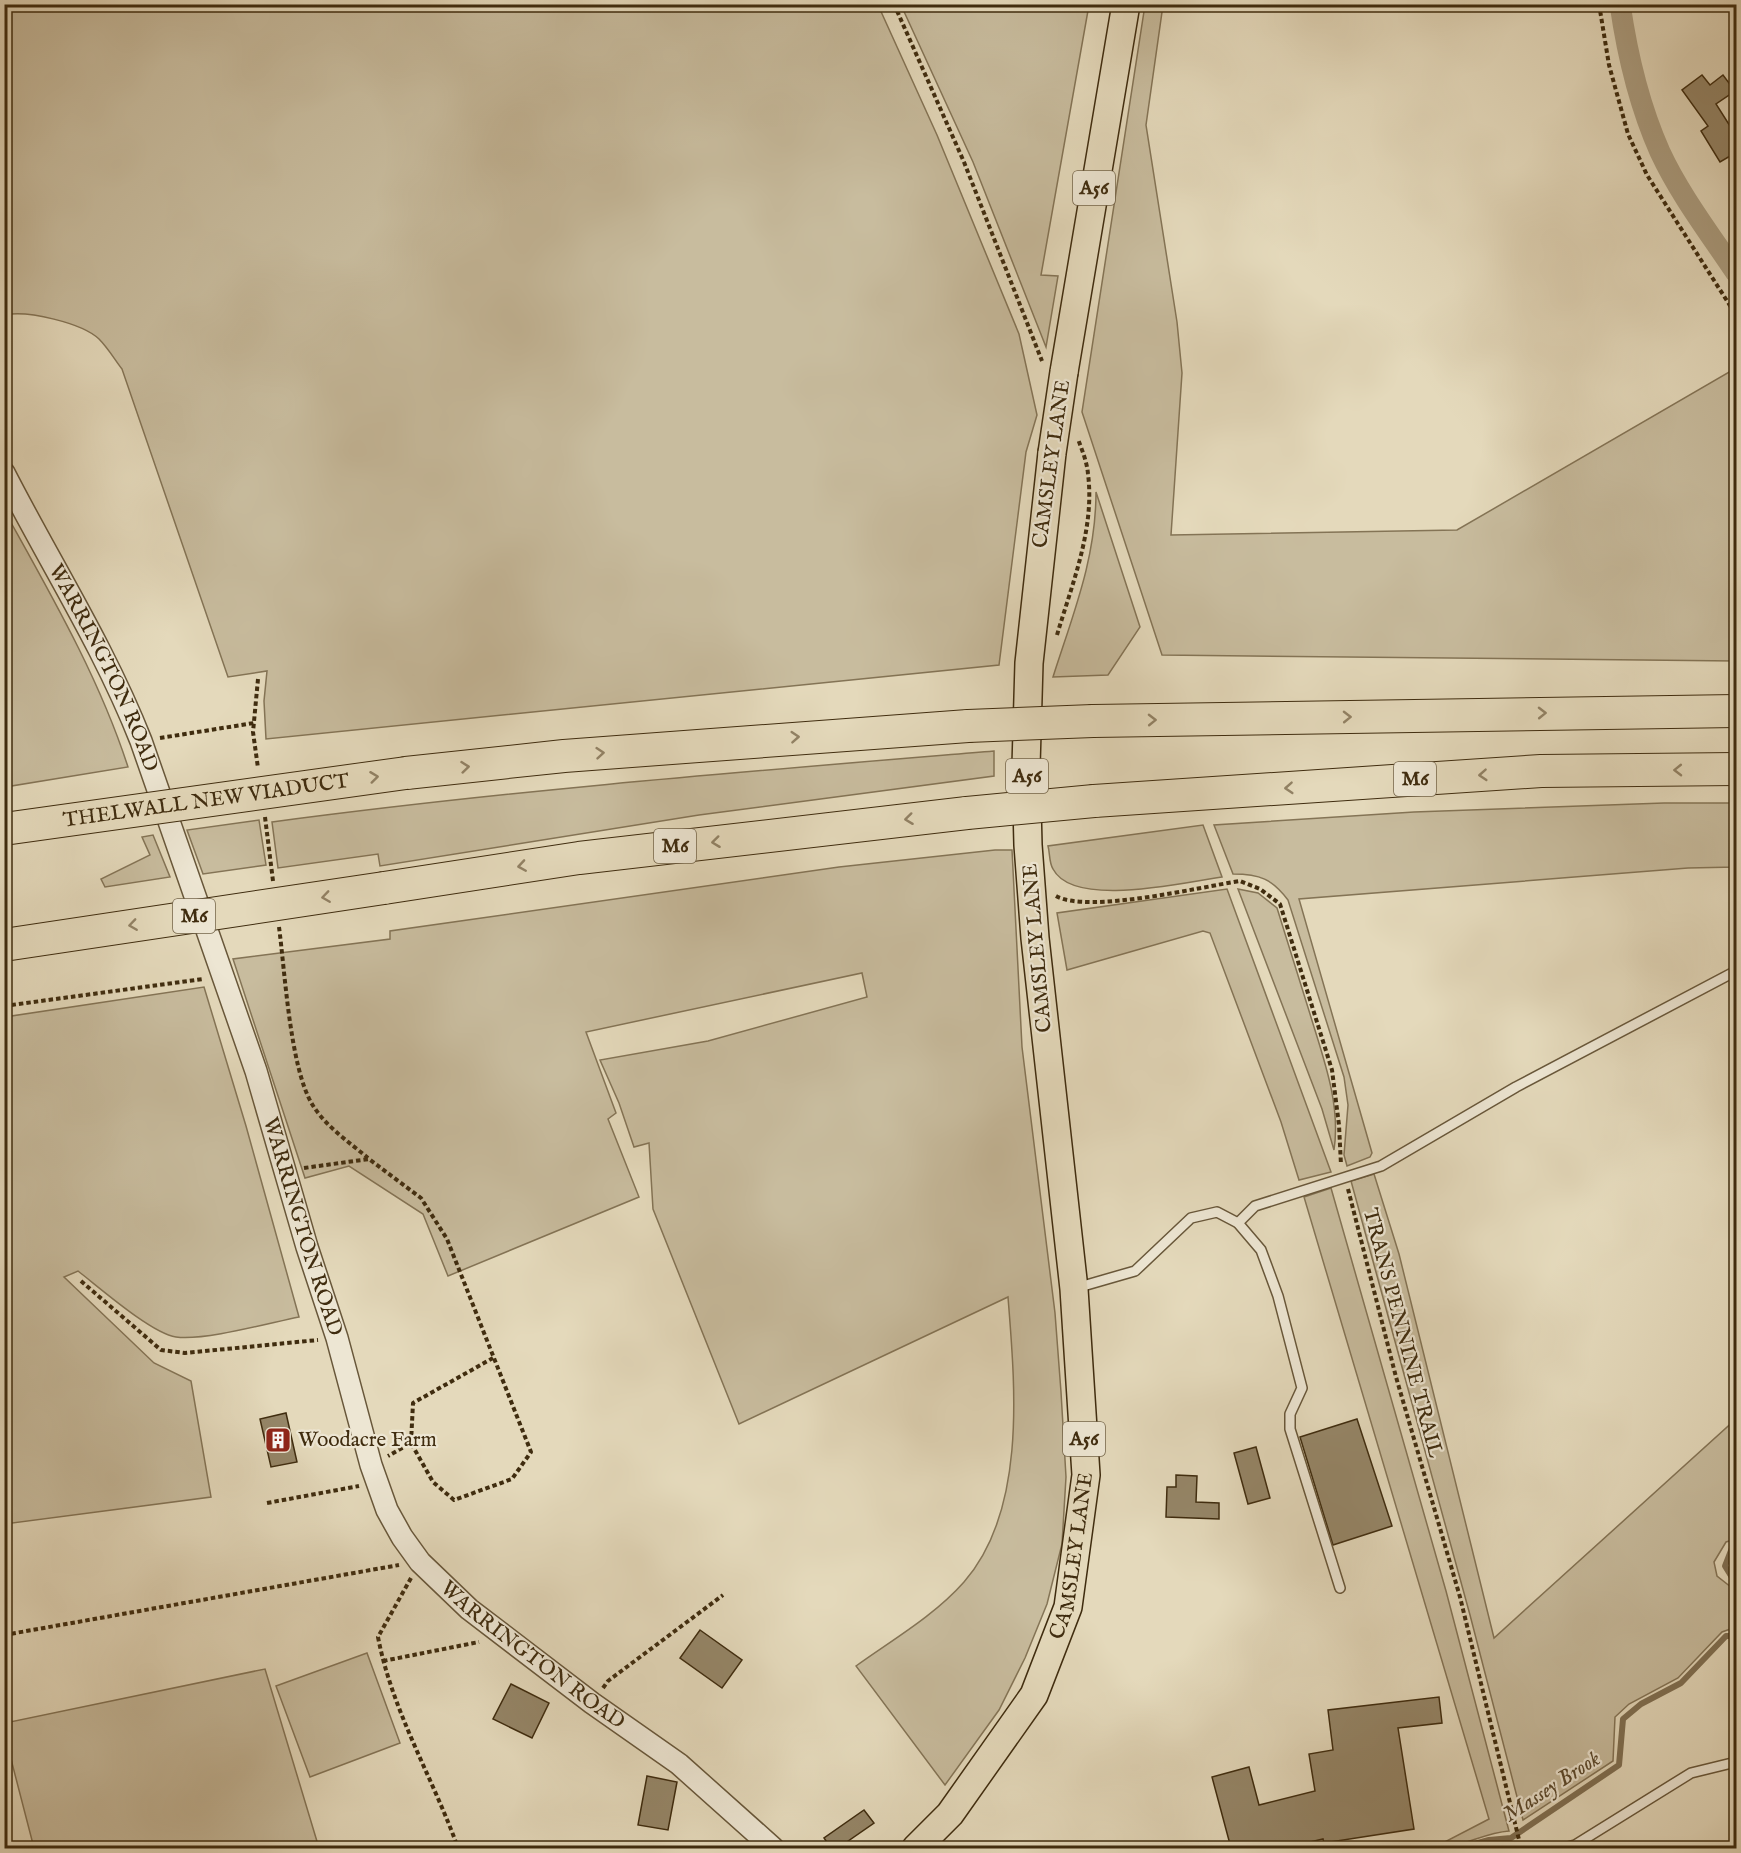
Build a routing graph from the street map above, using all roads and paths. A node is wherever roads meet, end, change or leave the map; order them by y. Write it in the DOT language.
graph roads {
  1 [pos="894,4"];
  2 [pos="1126,4"];
  3 [pos="1599,4"];
  4 [pos="964,162"];
  5 [pos="1737,315"];
  6 [pos="4,473"];
  7 [pos="1737,711"];
  8 [pos="254,723"];
  9 [pos="141,741"];
  10 [pos="1737,769"];
  11 [pos="4,829"];
  12 [pos="1206,887"];
  13 [pos="4,945"];
  14 [pos="1737,971"];
  15 [pos="225,976"];
  16 [pos="4,1006"];
  17 [pos="285,1170"];
  18 [pos="1344,1178"];
  19 [pos="1238,1223"];
  20 [pos="81,1281"];
  21 [pos="1074,1289"];
  22 [pos="337,1338"];
  23 [pos="493,1358"];
  24 [pos="411,1443"];
  25 [pos="374,1474"];
  26 [pos="267,1503"];
  27 [pos="420,1562"];
  28 [pos="1340,1588"];
  29 [pos="723,1595"];
  30 [pos="500,1634"];
  31 [pos="4,1635"];
  32 [pos="382,1659"];
  33 [pos="592,1703"];
  34 [pos="1737,1762"];
  35 [pos="458,1848"];
  36 [pos="773,1848"];
  37 [pos="916,1848"];
  38 [pos="1521,1848"];
  39 [pos="1564,1848"];
  1 -- 4 [label="path"];
  2 -- 21 [label="main road, CAMSLEY LANE / A56, bridge"];
  3 -- 5 [label="path"];
  6 -- 9 [label="street, WARRINGTON ROAD"];
  11 -- 7 [label="highway, THELWALL NEW VIADUCT, one-way, bridge"];
  8 -- 9 [label="path"];
  9 -- 15 [label="street, WARRINGTON ROAD"];
  10 -- 13 [label="highway, M6, one-way, bridge"];
  12 -- 18 [label="path, TRANS PENNINE TRAIL"];
  14 -- 18 [label="lane"];
  15 -- 16 [label="path"];
  15 -- 17 [label="street, WARRINGTON ROAD"];
  17 -- 22 [label="street, WARRINGTON ROAD"];
  17 -- 23 [label="path"];
  18 -- 19 [label="lane"];
  18 -- 38 [label="path, TRANS PENNINE TRAIL"];
  19 -- 21 [label="lane"];
  19 -- 28 [label="lane"];
  20 -- 22 [label="path"];
  21 -- 37 [label="main road, CAMSLEY LANE / A56"];
  22 -- 25 [label="street, WARRINGTON ROAD"];
  23 -- 24 [label="path"];
  23 -- 24 [label="path"];
  24 -- 25 [label="path"];
  25 -- 26 [label="path"];
  25 -- 27 [label="street, WARRINGTON ROAD"];
  27 -- 30 [label="street, WARRINGTON ROAD"];
  27 -- 31 [label="path"];
  27 -- 32 [label="path"];
  29 -- 33 [label="path"];
  30 -- 32 [label="path"];
  30 -- 33 [label="street, WARRINGTON ROAD"];
  32 -- 35 [label="path"];
  33 -- 36 [label="street, WARRINGTON ROAD"];
  34 -- 39 [label="lane"];
}
